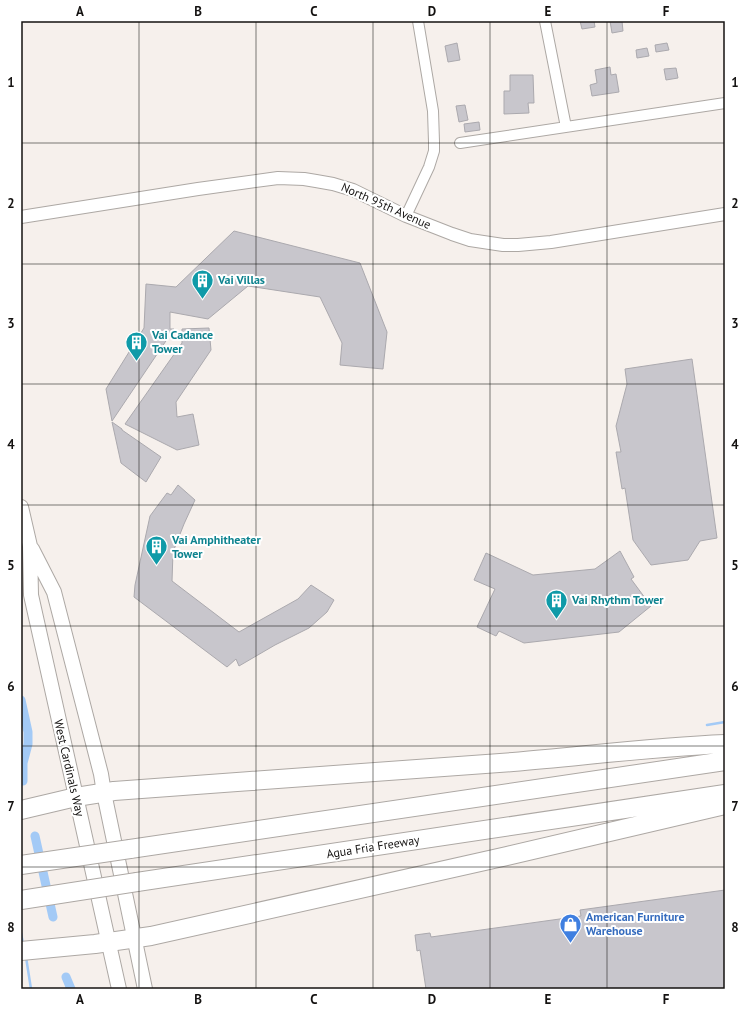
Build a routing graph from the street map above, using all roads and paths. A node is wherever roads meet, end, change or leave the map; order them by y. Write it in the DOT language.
graph roads {
  1 [pos="418,21"];
  2 [pos="546,21"];
  3 [pos="725,102"];
  4 [pos="566,127"];
  5 [pos="460,143"];
  6 [pos="725,214"];
  7 [pos="406,216"];
  8 [pos="21,217"];
  9 [pos="21,507"];
  10 [pos="30,546"];
  11 [pos="725,744"];
  12 [pos="725,761"];
  13 [pos="104,793"];
  14 [pos="725,794"];
  15 [pos="76,797"];
  16 [pos="725,805"];
  17 [pos="29,808"];
  18 [pos="21,865"];
  19 [pos="21,900"];
  20 [pos="135,939"];
  21 [pos="108,942"];
  22 [pos="21,951"];
  23 [pos="119,989"];
  24 [pos="145,989"];
  1 -- 7 [label="street"];
  2 -- 4 [label="street"];
  3 -- 4 [label="street"];
  4 -- 5 [label="street"];
  6 -- 7 [label="street, North 95th Avenue"];
  7 -- 8 [label="street, North 95th Avenue"];
  9 -- 10 [label="main road, West Cardinals Way"];
  10 -- 13 [label="main road, West Cardinals Way"];
  10 -- 15 [label="main road, West Cardinals Way"];
  11 -- 13 [label="highway"];
  12 -- 18 [label="highway, bridge"];
  13 -- 15 [label="highway"];
  13 -- 20 [label="main road"];
  14 -- 19 [label="highway, Agua Fria Freeway, bridge"];
  15 -- 17 [label="highway"];
  15 -- 21 [label="main road, West Cardinals Way"];
  16 -- 20 [label="highway"];
  20 -- 21 [label="highway"];
  20 -- 24 [label="main road"];
  21 -- 22 [label="highway"];
  21 -- 23 [label="main road, West Cardinals Way"];
}
